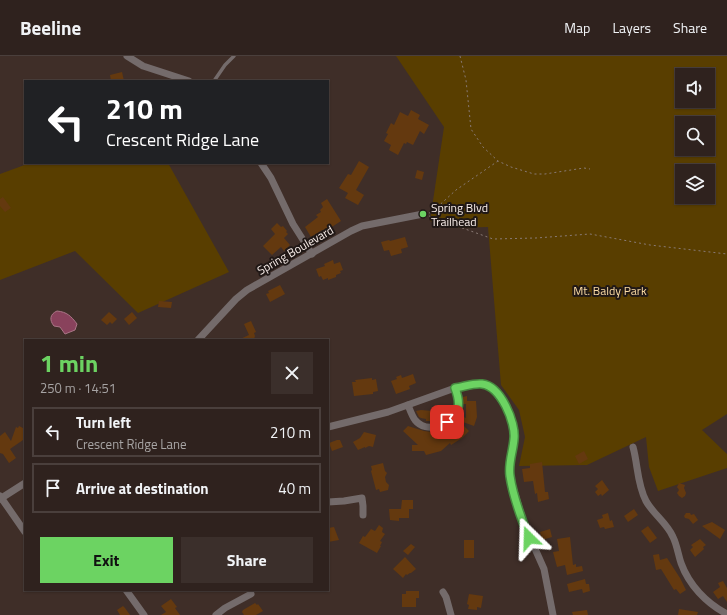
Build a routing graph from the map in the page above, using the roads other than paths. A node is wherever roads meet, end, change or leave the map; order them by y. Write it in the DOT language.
graph roads {
  1 [pos="127,56"];
  2 [pos="234,56"];
  3 [pos="185,80"];
  4 [pos="215,80"];
  5 [pos="262,164"];
  6 [pos="423,214"];
  7 [pos="312,254"];
  8 [pos="199,339"];
  9 [pos="455,388"];
  10 [pos="408,406"];
  11 [pos="329,426"];
  12 [pos="633,447"];
  13 [pos="24,483"];
  14 [pos="1,498"];
  15 [pos="329,502"];
  16 [pos="363,515"];
  17 [pos="24,531"];
  18 [pos="127,591"];
  19 [pos="443,592"];
  20 [pos="251,594"];
  21 [pos="727,614"];
  22 [pos="144,615"];
  23 [pos="216,615"];
  24 [pos="451,615"];
  25 [pos="553,615"];
  1 -- 3 [label="street"];
  2 -- 4 [label="lane"];
  5 -- 7 [label="street"];
  6 -- 7 [label="street, Spring Boulevard"];
  7 -- 8 [label="street, Spring Boulevard"];
  9 -- 10 [label="street"];
  9 -- 10 [label="street"];
  9 -- 25 [label="street"];
  10 -- 11 [label="street"];
  12 -- 21 [label="street"];
  13 -- 14 [label="street"];
  14 -- 17 [label="street"];
  15 -- 16 [label="street"];
  18 -- 22 [label="street"];
  19 -- 24 [label="street"];
  20 -- 23 [label="street"];
}
